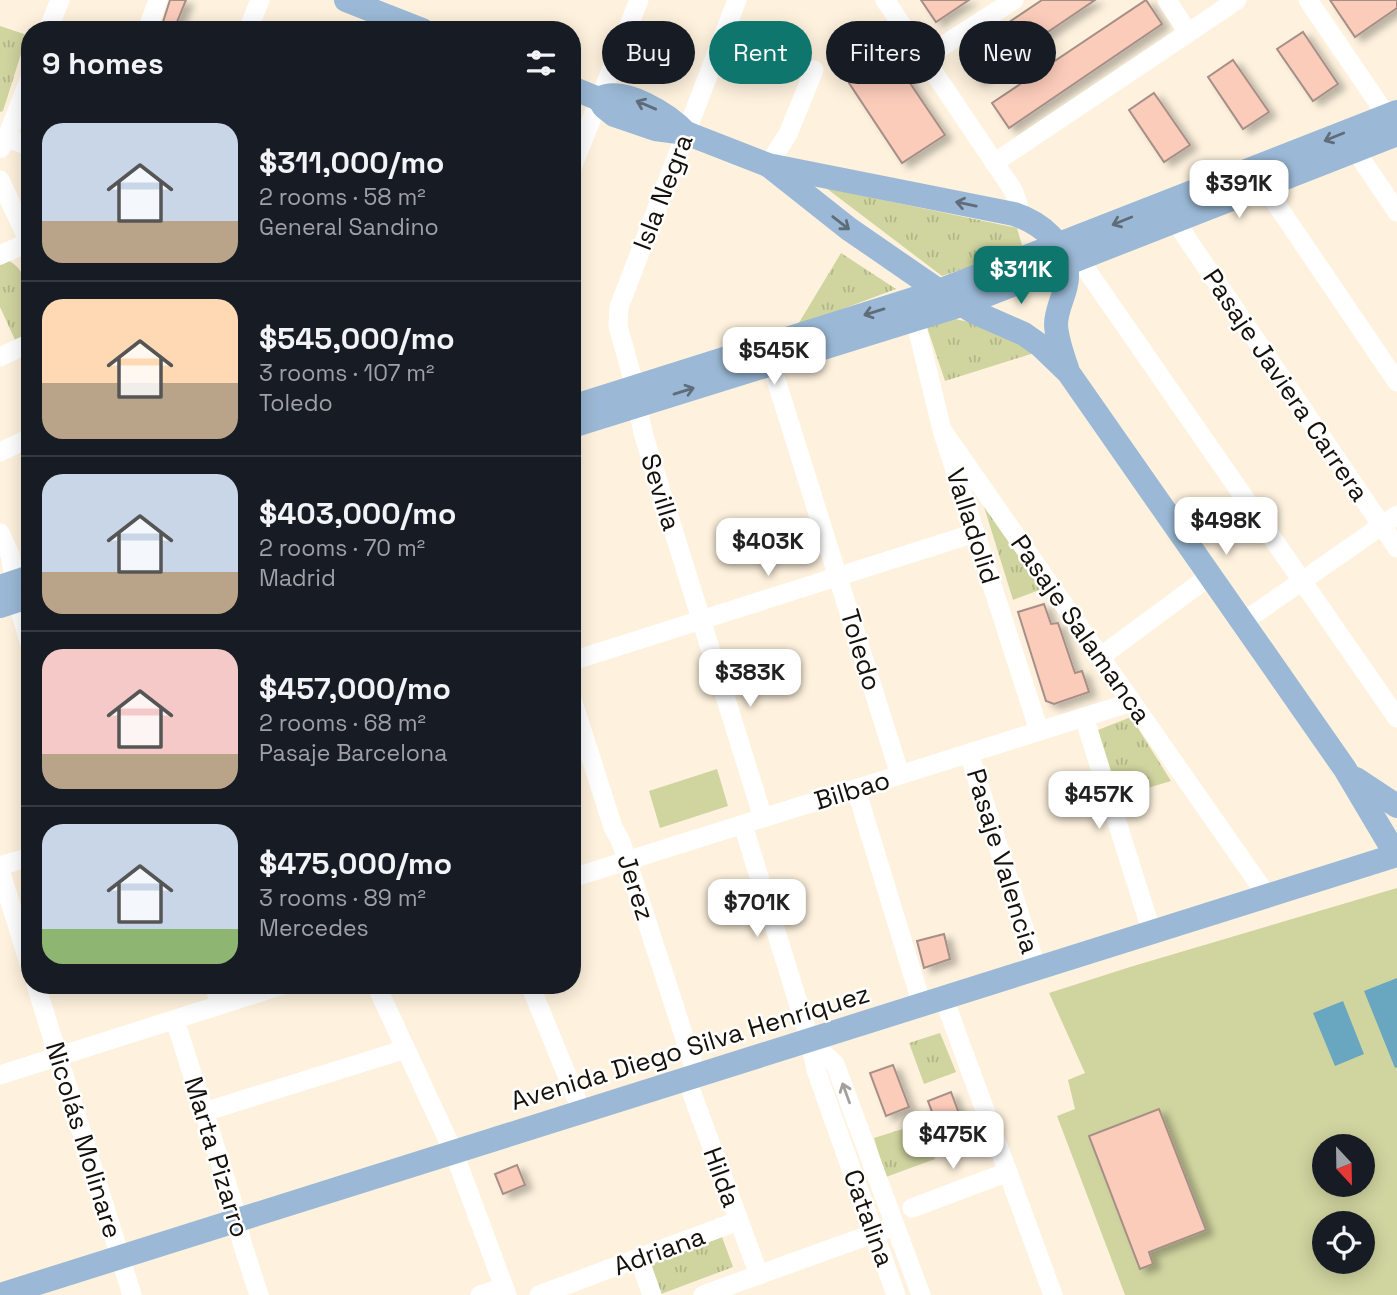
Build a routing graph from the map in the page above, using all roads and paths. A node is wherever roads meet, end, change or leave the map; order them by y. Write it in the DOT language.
graph roads {
  1 [pos="60,0"];
  2 [pos="158,0"];
  3 [pos="260,0"];
  4 [pos="346,0"];
  5 [pos="639,0"];
  6 [pos="737,0"];
  7 [pos="885,0"];
  8 [pos="1014,0"];
  9 [pos="1167,0"];
  10 [pos="1237,0"];
  11 [pos="1308,0"];
  12 [pos="52,21"];
  13 [pos="150,21"];
  14 [pos="252,21"];
  15 [pos="399,21"];
  16 [pos="899,21"];
  17 [pos="1188,33"];
  18 [pos="945,44"];
  19 [pos="814,70"];
  20 [pos="941,84"];
  21 [pos="581,92"];
  22 [pos="599,99"];
  23 [pos="21,100"];
  24 [pos="1394,121"];
  25 [pos="686,133"];
  26 [pos="3,143"];
  27 [pos="581,145"];
  28 [pos="21,146"];
  29 [pos="1355,150"];
  30 [pos="994,163"];
  31 [pos="768,165"];
  32 [pos="826,177"];
  33 [pos="0,180"];
  34 [pos="1264,186"];
  35 [pos="814,201"];
  36 [pos="1397,212"];
  37 [pos="1023,217"];
  38 [pos="1175,221"];
  39 [pos="21,226"];
  40 [pos="21,246"];
  41 [pos="0,255"];
  42 [pos="1068,256"];
  43 [pos="939,291"];
  44 [pos="961,305"];
  45 [pos="915,319"];
  46 [pos="21,347"];
  47 [pos="0,356"];
  48 [pos="771,364"];
  49 [pos="1068,372"];
  50 [pos="1397,382"];
  51 [pos="636,396"];
  52 [pos="581,405"];
  53 [pos="581,422"];
  54 [pos="942,430"];
  55 [pos="21,442"];
  56 [pos="0,452"];
  57 [pos="1389,520"];
  58 [pos="0,533"];
  59 [pos="975,533"];
  60 [pos="1397,548"];
  61 [pos="1211,575"];
  62 [pos="838,577"];
  63 [pos="1302,581"];
  64 [pos="15,591"];
  65 [pos="21,613"];
  66 [pos="702,620"];
  67 [pos="1243,622"];
  68 [pos="1100,657"];
  69 [pos="581,658"];
  70 [pos="1132,702"];
  71 [pos="1084,717"];
  72 [pos="1397,718"];
  73 [pos="581,727"];
  74 [pos="1039,731"];
  75 [pos="969,753"];
  76 [pos="1345,769"];
  77 [pos="900,775"];
  78 [pos="856,789"];
  79 [pos="1397,806"];
  80 [pos="763,818"];
  81 [pos="743,824"];
  82 [pos="1396,855"];
  83 [pos="21,860"];
  84 [pos="628,861"];
  85 [pos="0,868"];
  86 [pos="581,875"];
  87 [pos="1268,897"];
  88 [pos="1152,933"];
  89 [pos="21,937"];
  90 [pos="1037,970"];
  91 [pos="39,994"];
  92 [pos="217,994"];
  93 [pos="255,994"];
  94 [pos="380,994"];
  95 [pos="534,994"];
  96 [pos="933,1002"];
  97 [pos="220,1005"];
  98 [pos="175,1020"];
  99 [pos="810,1041"];
  100 [pos="405,1049"];
  101 [pos="58,1057"];
  102 [pos="0,1075"];
  103 [pos="692,1078"];
  104 [pos="204,1112"];
  105 [pos="582,1112"];
  106 [pos="862,1135"];
  107 [pos="842,1142"];
  108 [pos="454,1153"];
  109 [pos="1008,1172"];
  110 [pos="912,1208"];
  111 [pos="237,1220"];
  112 [pos="738,1221"];
  113 [pos="896,1226"];
  114 [pos="875,1233"];
  115 [pos="120,1257"];
  116 [pos="639,1258"];
  117 [pos="759,1275"];
  118 [pos="3,1290"];
  119 [pos="505,1291"];
  120 [pos="132,1295"];
  121 [pos="259,1295"];
  122 [pos="480,1295"];
  123 [pos="540,1295"];
  124 [pos="652,1295"];
  125 [pos="703,1295"];
  126 [pos="897,1295"];
  127 [pos="921,1295"];
  128 [pos="1054,1295"];
  1 -- 12 [label="street"];
  2 -- 13 [label="street"];
  3 -- 14 [label="street"];
  4 -- 15 [label="main road"];
  5 -- 22 [label="street"];
  6 -- 25 [label="street, Isla Negra"];
  7 -- 16 [label="street"];
  8 -- 18 [label="street"];
  9 -- 17 [label="street"];
  10 -- 17 [label="street"];
  11 -- 24 [label="street"];
  17 -- 30 [label="street"];
  19 -- 31 [label="street"];
  20 -- 30 [label="street"];
  21 -- 22 [label="main road"];
  22 -- 25 [label="main road"];
  22 -- 27 [label="street"];
  23 -- 26 [label="street"];
  24 -- 29 [label="main road"];
  24 -- 42 [label="main road, one-way"];
  25 -- 31 [label="main road"];
  25 -- 51 [label="street, Isla Negra"];
  26 -- 28 [label="street"];
  29 -- 34 [label="main road"];
  29 -- 36 [label="street"];
  30 -- 37 [label="street"];
  31 -- 32 [label="main road"];
  31 -- 35 [label="main road"];
  32 -- 35 [label="main road"];
  37 -- 32 [label="main road, one-way"];
  33 -- 39 [label="street"];
  34 -- 38 [label="main road"];
  34 -- 50 [label="street"];
  35 -- 43 [label="main road, one-way"];
  37 -- 42 [label="main road"];
  38 -- 42 [label="main road"];
  38 -- 57 [label="street, Pasaje Javiera Carrera"];
  40 -- 41 [label="street"];
  42 -- 43 [label="main road"];
  42 -- 44 [label="main road"];
  42 -- 49 [label="main road"];
  42 -- 63 [label="street"];
  43 -- 44 [label="main road"];
  43 -- 51 [label="main road, one-way"];
  44 -- 45 [label="main road"];
  44 -- 49 [label="main road"];
  45 -- 48 [label="main road"];
  45 -- 54 [label="street, Valladolid"];
  46 -- 47 [label="street"];
  51 -- 48 [label="main road, one-way"];
  48 -- 62 [label="street, Toledo"];
  49 -- 61 [label="main road"];
  51 -- 52 [label="main road"];
  51 -- 53 [label="main road"];
  51 -- 66 [label="street, Sevilla"];
  54 -- 59 [label="street, Valladolid"];
  54 -- 68 [label="street, Pasaje Salamanca"];
  55 -- 56 [label="street"];
  57 -- 60 [label="street, Pasaje Javiera Carrera"];
  57 -- 63 [label="street"];
  58 -- 64 [label="street"];
  59 -- 62 [label="street"];
  59 -- 74 [label="street, Valladolid"];
  61 -- 67 [label="main road"];
  61 -- 68 [label="street"];
  62 -- 66 [label="street"];
  62 -- 77 [label="street, Toledo"];
  63 -- 67 [label="street"];
  63 -- 72 [label="street"];
  64 -- 65 [label="street"];
  66 -- 69 [label="street"];
  66 -- 80 [label="street, Sevilla"];
  67 -- 76 [label="main road"];
  68 -- 70 [label="street, Pasaje Salamanca"];
  70 -- 71 [label="street, Bilbao"];
  70 -- 87 [label="street, Pasaje Salamanca"];
  71 -- 74 [label="street, Bilbao"];
  71 -- 88 [label="street"];
  73 -- 84 [label="street, Jerez"];
  74 -- 75 [label="street, Bilbao"];
  75 -- 77 [label="street, Bilbao"];
  75 -- 90 [label="street, Pasaje Valencia"];
  76 -- 79 [label="main road"];
  76 -- 82 [label="main road"];
  77 -- 78 [label="street, Bilbao"];
  78 -- 80 [label="street, Bilbao"];
  78 -- 96 [label="street"];
  80 -- 81 [label="street, Bilbao"];
  81 -- 84 [label="street, Bilbao"];
  81 -- 99 [label="street"];
  82 -- 87 [label="main road, Avenida Diego Silva Henríquez"];
  83 -- 85 [label="street"];
  84 -- 86 [label="street, Bilbao"];
  84 -- 103 [label="street, Jerez"];
  85 -- 89 [label="street"];
  87 -- 88 [label="main road, Avenida Diego Silva Henríquez"];
  88 -- 90 [label="main road, Avenida Diego Silva Henríquez"];
  90 -- 96 [label="main road, Avenida Diego Silva Henríquez"];
  91 -- 101 [label="street, Nicolás Molinare"];
  92 -- 97 [label="street"];
  93 -- 97 [label="street"];
  94 -- 100 [label="street"];
  95 -- 105 [label="street"];
  96 -- 99 [label="main road, Avenida Diego Silva Henríquez"];
  96 -- 109 [label="street"];
  97 -- 98 [label="street"];
  98 -- 101 [label="street"];
  98 -- 104 [label="street, Marta Pizarro"];
  99 -- 103 [label="main road, Avenida Diego Silva Henríquez"];
  106 -- 99 [label="street, Catalina, one-way"];
  99 -- 107 [label="street, Catalina"];
  100 -- 104 [label="street"];
  100 -- 108 [label="street"];
  101 -- 102 [label="street"];
  101 -- 115 [label="street, Nicolás Molinare"];
  103 -- 105 [label="main road, Avenida Diego Silva Henríquez"];
  103 -- 112 [label="street, Hilda"];
  104 -- 111 [label="street, Marta Pizarro"];
  105 -- 108 [label="main road, Avenida Diego Silva Henríquez"];
  106 -- 107 [label="street, Catalina"];
  106 -- 113 [label="street, Catalina"];
  107 -- 114 [label="street, Catalina"];
  108 -- 111 [label="main road, Avenida Diego Silva Henríquez"];
  108 -- 119 [label="street"];
  109 -- 110 [label="street"];
  109 -- 128 [label="street"];
  111 -- 115 [label="main road, Avenida Diego Silva Henríquez"];
  111 -- 121 [label="street, Marta Pizarro"];
  112 -- 116 [label="street, Adriana"];
  112 -- 117 [label="street, Hilda"];
  113 -- 114 [label="street"];
  113 -- 127 [label="street, Catalina"];
  114 -- 117 [label="street"];
  114 -- 126 [label="street, Catalina"];
  115 -- 118 [label="main road, Avenida Diego Silva Henríquez"];
  115 -- 120 [label="street, Nicolás Molinare"];
  116 -- 123 [label="street, Adriana"];
  116 -- 124 [label="street"];
  117 -- 125 [label="street"];
  119 -- 122 [label="street"];
}
